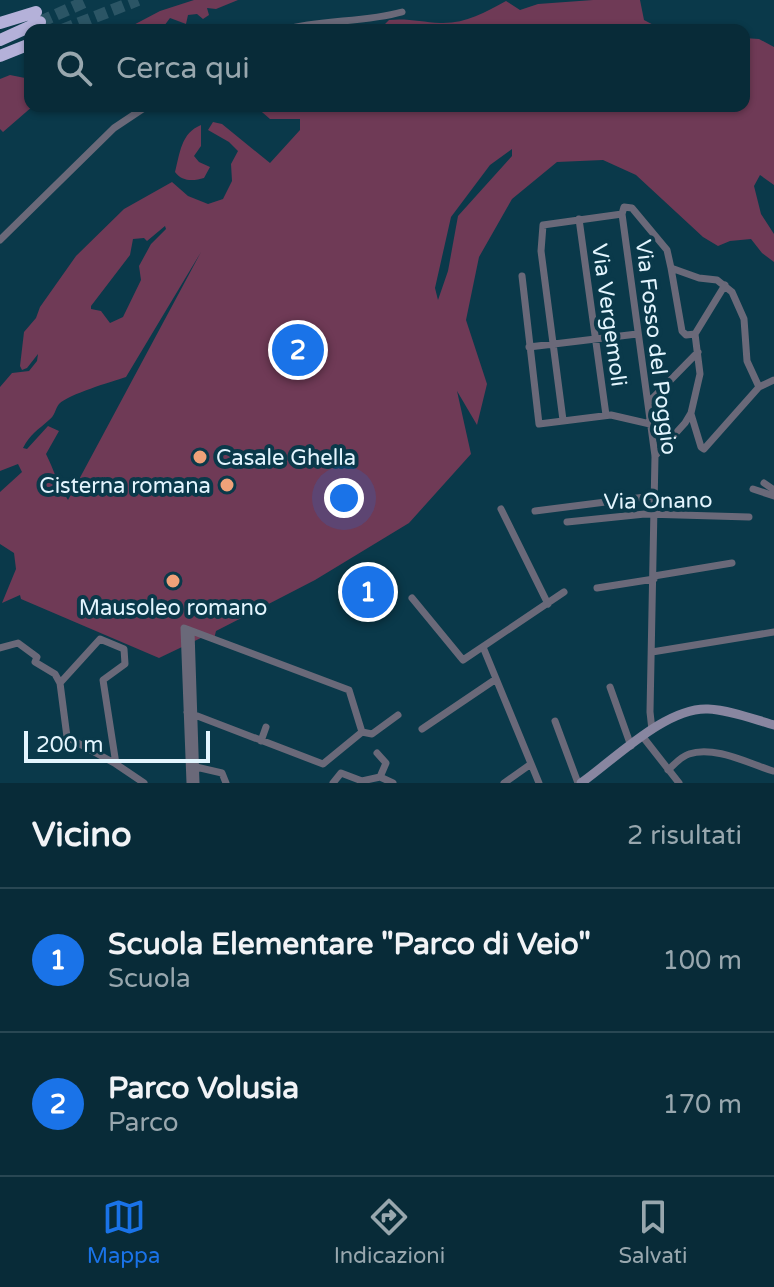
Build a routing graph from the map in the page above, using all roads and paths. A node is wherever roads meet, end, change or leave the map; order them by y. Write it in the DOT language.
graph roads {
  1 [pos="402,12"];
  2 [pos="0,23"];
  3 [pos="26,24"];
  4 [pos="312,24"];
  5 [pos="24,25"];
  6 [pos="0,40"];
  7 [pos="24,46"];
  8 [pos="0,56"];
  9 [pos="138,112"];
  10 [pos="625,210"];
  11 [pos="579,219"];
  12 [pos="0,240"];
  13 [pos="671,268"];
  14 [pos="522,276"];
  15 [pos="725,285"];
  16 [pos="637,334"];
  17 [pos="695,334"];
  18 [pos="595,339"];
  19 [pos="553,344"];
  20 [pos="529,347"];
  21 [pos="698,352"];
  22 [pos="774,380"];
  23 [pos="759,387"];
  24 [pos="648,403"];
  25 [pos="691,413"];
  26 [pos="606,415"];
  27 [pos="563,420"];
  28 [pos="650,424"];
  29 [pos="655,456"];
  30 [pos="764,483"];
  31 [pos="753,489"];
  32 [pos="774,493"];
  33 [pos="653,496"];
  34 [pos="501,509"];
  35 [pos="535,511"];
  36 [pos="654,515"];
  37 [pos="749,517"];
  38 [pos="567,522"];
  39 [pos="732,563"];
  40 [pos="654,577"];
  41 [pos="597,588"];
  42 [pos="564,592"];
  43 [pos="412,598"];
  44 [pos="548,604"];
  45 [pos="774,632"];
  46 [pos="483,647"];
  47 [pos="0,648"];
  48 [pos="652,652"];
  49 [pos="496,679"];
  50 [pos="60,683"];
  51 [pos="610,687"];
  52 [pos="191,714"];
  53 [pos="398,715"];
  54 [pos="555,721"];
  55 [pos="774,725"];
  56 [pos="266,727"];
  57 [pos="422,729"];
  58 [pos="652,730"];
  59 [pos="362,732"];
  60 [pos="643,737"];
  61 [pos="261,741"];
  62 [pos="631,746"];
  63 [pos="377,753"];
  64 [pos="116,764"];
  65 [pos="531,764"];
  66 [pos="196,767"];
  67 [pos="774,769"];
  68 [pos="668,770"];
  69 [pos="378,778"];
  70 [pos="583,782"];
  71 [pos="144,783"];
  72 [pos="190,783"];
  73 [pos="196,783"];
  74 [pos="226,783"];
  75 [pos="333,783"];
  76 [pos="393,783"];
  77 [pos="504,783"];
  78 [pos="539,783"];
  79 [pos="679,783"];
  80 [pos="771,783"];
  1 -- 4 [label="street"];
  2 -- 3 [label="highway"];
  5 -- 6 [label="highway"];
  7 -- 8 [label="highway"];
  9 -- 12 [label="street"];
  10 -- 11 [label="street"];
  10 -- 13 [label="street"];
  10 -- 16 [label="street, Via Fosso del Poggio"];
  11 -- 18 [label="street, Via Vergemoli"];
  11 -- 19 [label="street"];
  13 -- 15 [label="street"];
  13 -- 17 [label="street"];
  14 -- 20 [label="street"];
  15 -- 17 [label="street"];
  15 -- 23 [label="street"];
  16 -- 18 [label="street"];
  16 -- 24 [label="street, Via Fosso del Poggio"];
  17 -- 21 [label="street"];
  18 -- 19 [label="street"];
  18 -- 26 [label="street, Via Vergemoli"];
  19 -- 20 [label="street"];
  19 -- 27 [label="street"];
  20 -- 27 [label="street"];
  21 -- 24 [label="street"];
  21 -- 25 [label="street"];
  22 -- 23 [label="street"];
  23 -- 25 [label="street"];
  24 -- 28 [label="street, Via Fosso del Poggio"];
  25 -- 29 [label="street"];
  26 -- 27 [label="street"];
  26 -- 28 [label="street"];
  28 -- 29 [label="street, Via Fosso del Poggio"];
  29 -- 33 [label="street, Via Fosso del Poggio"];
  30 -- 32 [label="street"];
  31 -- 32 [label="street"];
  33 -- 35 [label="street"];
  33 -- 36 [label="street, Via Fosso del Poggio"];
  34 -- 44 [label="street"];
  36 -- 37 [label="street, Via Onano"];
  36 -- 38 [label="street, Via Onano"];
  36 -- 40 [label="street, Via Fosso del Poggio"];
  39 -- 40 [label="street"];
  40 -- 41 [label="street"];
  40 -- 48 [label="street, Via Fosso del Poggio"];
  42 -- 44 [label="street"];
  43 -- 46 [label="street"];
  44 -- 46 [label="street"];
  45 -- 48 [label="street"];
  46 -- 49 [label="street"];
  47 -- 50 [label="street"];
  48 -- 58 [label="street, Via Fosso del Poggio"];
  49 -- 57 [label="street"];
  49 -- 65 [label="street"];
  50 -- 64 [label="street"];
  50 -- 64 [label="street"];
  51 -- 62 [label="street"];
  52 -- 59 [label="street"];
  52 -- 61 [label="street"];
  52 -- 66 [label="street"];
  52 -- 72 [label="street"];
  53 -- 59 [label="street"];
  54 -- 70 [label="street"];
  55 -- 58 [label="street"];
  56 -- 61 [label="street"];
  58 -- 60 [label="street"];
  59 -- 61 [label="street"];
  60 -- 62 [label="street"];
  60 -- 68 [label="street"];
  62 -- 70 [label="street"];
  63 -- 69 [label="street"];
  64 -- 71 [label="street"];
  65 -- 77 [label="street"];
  65 -- 78 [label="street"];
  66 -- 73 [label="street"];
  66 -- 74 [label="street"];
  67 -- 68 [label="street"];
  67 -- 80 [label="street"];
  68 -- 79 [label="street"];
  69 -- 75 [label="street"];
  69 -- 76 [label="street"];
}
